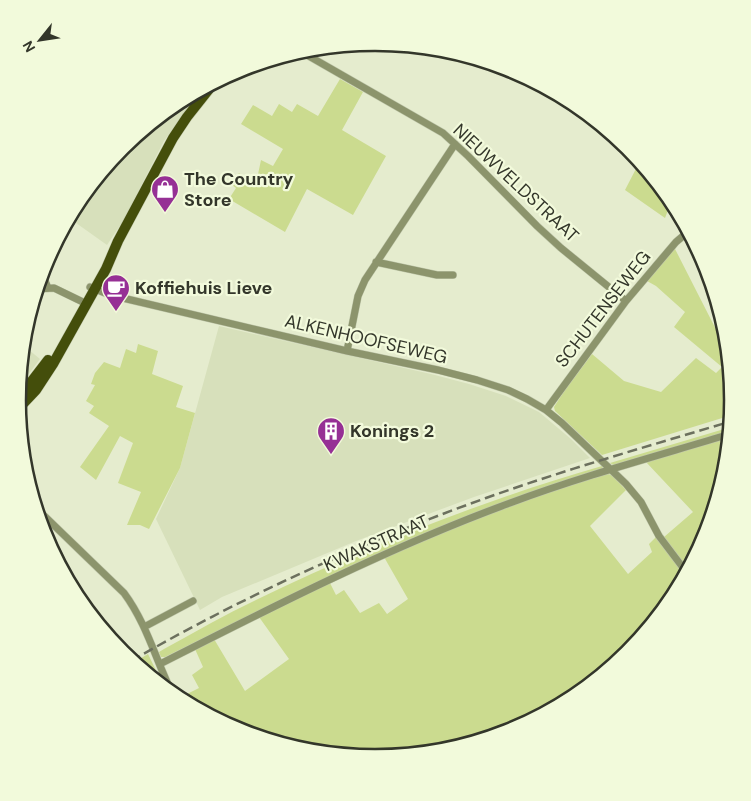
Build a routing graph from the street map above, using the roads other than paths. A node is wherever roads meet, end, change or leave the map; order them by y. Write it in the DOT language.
graph roads {
  1 [pos="311,57"];
  2 [pos="203,97"];
  3 [pos="455,144"];
  4 [pos="683,235"];
  5 [pos="376,262"];
  6 [pos="453,276"];
  7 [pos="46,284"];
  8 [pos="45,288"];
  9 [pos="48,288"];
  10 [pos="92,288"];
  11 [pos="626,301"];
  12 [pos="84,303"];
  13 [pos="347,351"];
  14 [pos="27,388"];
  15 [pos="26,399"];
  16 [pos="546,410"];
  17 [pos="723,436"];
  18 [pos="612,470"];
  19 [pos="47,519"];
  20 [pos="682,567"];
  21 [pos="193,602"];
  22 [pos="144,627"];
  23 [pos="160,664"];
  24 [pos="167,681"];
  1 -- 3 [label="street, NIEUWVELDSTRAAT"];
  2 -- 10 [label="main road"];
  3 -- 5 [label="street"];
  3 -- 11 [label="street, NIEUWVELDSTRAAT"];
  4 -- 11 [label="street, SCHUTENSEWEG"];
  5 -- 6 [label="street"];
  5 -- 13 [label="street"];
  7 -- 9 [label="street"];
  8 -- 9 [label="street"];
  9 -- 12 [label="street"];
  10 -- 12 [label="main road"];
  10 -- 13 [label="street, ALKENHOOFSEWEG"];
  11 -- 16 [label="street, SCHUTENSEWEG"];
  12 -- 14 [label="main road"];
  12 -- 15 [label="main road"];
  13 -- 16 [label="street, ALKENHOOFSEWEG"];
  16 -- 18 [label="street, ALKENHOOFSEWEG"];
  17 -- 18 [label="street, KWAKSTRAAT"];
  18 -- 20 [label="street, ALKENHOOFSEWEG"];
  18 -- 23 [label="street, KWAKSTRAAT"];
  19 -- 22 [label="street"];
  21 -- 22 [label="street"];
  22 -- 23 [label="street"];
  23 -- 24 [label="street"];
}
